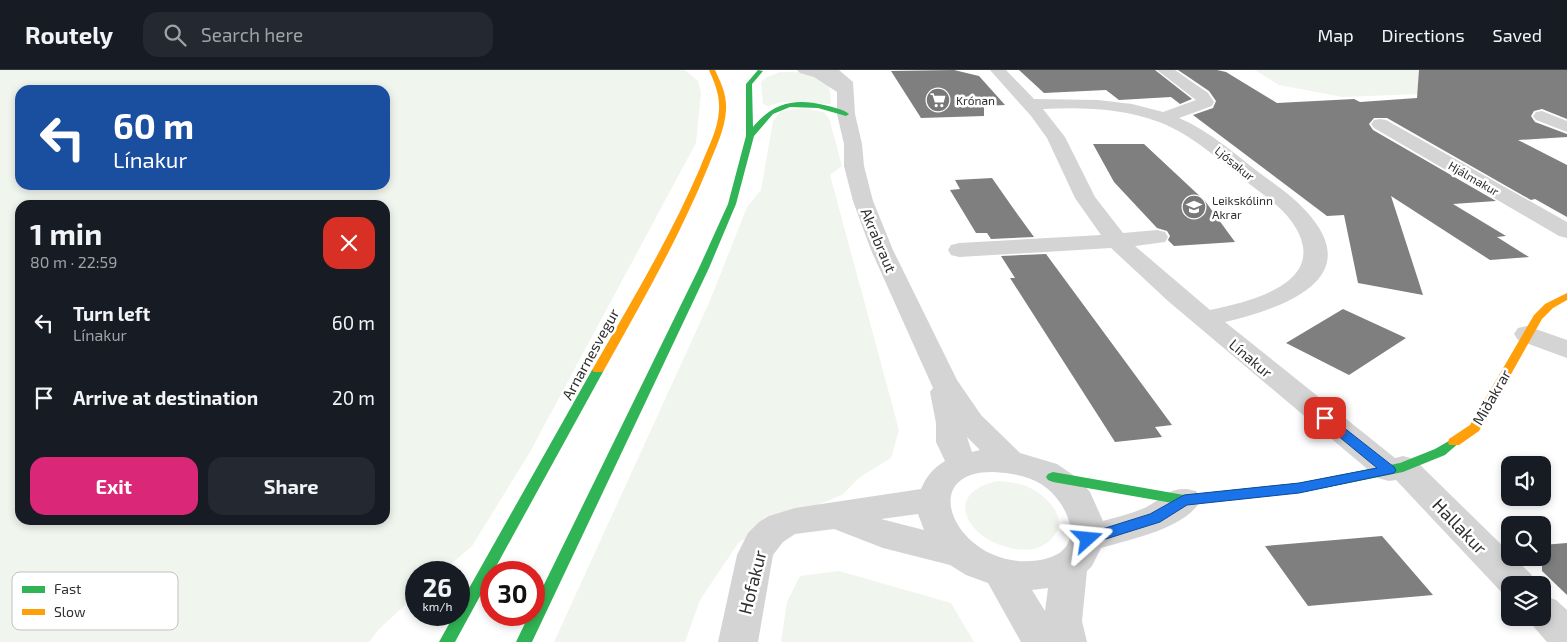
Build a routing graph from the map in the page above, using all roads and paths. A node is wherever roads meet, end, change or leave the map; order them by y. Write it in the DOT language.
graph roads {
  1 [pos="712,70"];
  2 [pos="766,70"];
  3 [pos="805,70"];
  4 [pos="830,70"];
  5 [pos="998,70"];
  6 [pos="1165,70"];
  7 [pos="742,71"];
  8 [pos="845,90"];
  9 [pos="1029,104"];
  10 [pos="846,114"];
  11 [pos="1542,116"];
  12 [pos="1164,118"];
  13 [pos="1380,124"];
  14 [pos="1567,127"];
  15 [pos="750,136"];
  16 [pos="1567,231"];
  17 [pos="1157,237"];
  18 [pos="1117,241"];
  19 [pos="959,250"];
  20 [pos="1567,296"];
  21 [pos="1204,319"];
  22 [pos="1527,334"];
  23 [pos="1567,350"];
  24 [pos="943,381"];
  25 [pos="1009,461"];
  26 [pos="963,466"];
  27 [pos="1396,469"];
  28 [pos="1053,477"];
  29 [pos="933,500"];
  30 [pos="1184,500"];
  31 [pos="836,516"];
  32 [pos="1078,552"];
  33 [pos="960,553"];
  34 [pos="1001,572"];
  35 [pos="1509,576"];
  36 [pos="1551,620"];
  37 [pos="1567,636"];
  38 [pos="447,642"];
  39 [pos="524,642"];
  40 [pos="738,642"];
  41 [pos="1042,642"];
  42 [pos="1067,642"];
  1 -- 38 [label="main road, Arnarnesvegur"];
  2 -- 7 [label="main road"];
  2 -- 15 [label="main road"];
  3 -- 8 [label="street"];
  4 -- 8 [label="street"];
  5 -- 9 [label="street, Línakur"];
  6 -- 12 [label="street"];
  8 -- 10 [label="street, Akrabraut"];
  9 -- 12 [label="street, Ljósakur"];
  9 -- 18 [label="street, Línakur"];
  10 -- 15 [label="main road"];
  10 -- 24 [label="street, Akrabraut"];
  11 -- 14 [label="street"];
  12 -- 21 [label="street, Ljósakur"];
  13 -- 16 [label="street, Hjálmakur"];
  15 -- 39 [label="main road"];
  17 -- 18 [label="street"];
  18 -- 19 [label="street"];
  18 -- 21 [label="street, Línakur"];
  20 -- 22 [label="main road, Miðakrar"];
  21 -- 27 [label="street, Línakur"];
  22 -- 23 [label="street"];
  22 -- 27 [label="main road, Miðakrar"];
  24 -- 25 [label="street, Akrabraut"];
  24 -- 26 [label="street, Akrabraut"];
  25 -- 26 [label="street"];
  25 -- 28 [label="street"];
  26 -- 29 [label="street"];
  27 -- 30 [label="main road, Miðakrar"];
  27 -- 35 [label="street, Hallakur"];
  28 -- 30 [label="main road, Miðakrar"];
  28 -- 32 [label="street"];
  29 -- 31 [label="street, Hofakur"];
  29 -- 33 [label="street"];
  30 -- 32 [label="street, Miðakrar"];
  31 -- 33 [label="street, Hofakur"];
  31 -- 40 [label="street, Hofakur"];
  32 -- 34 [label="street"];
  32 -- 42 [label="street"];
  33 -- 34 [label="street"];
  34 -- 41 [label="street"];
  36 -- 37 [label="street"];
}
